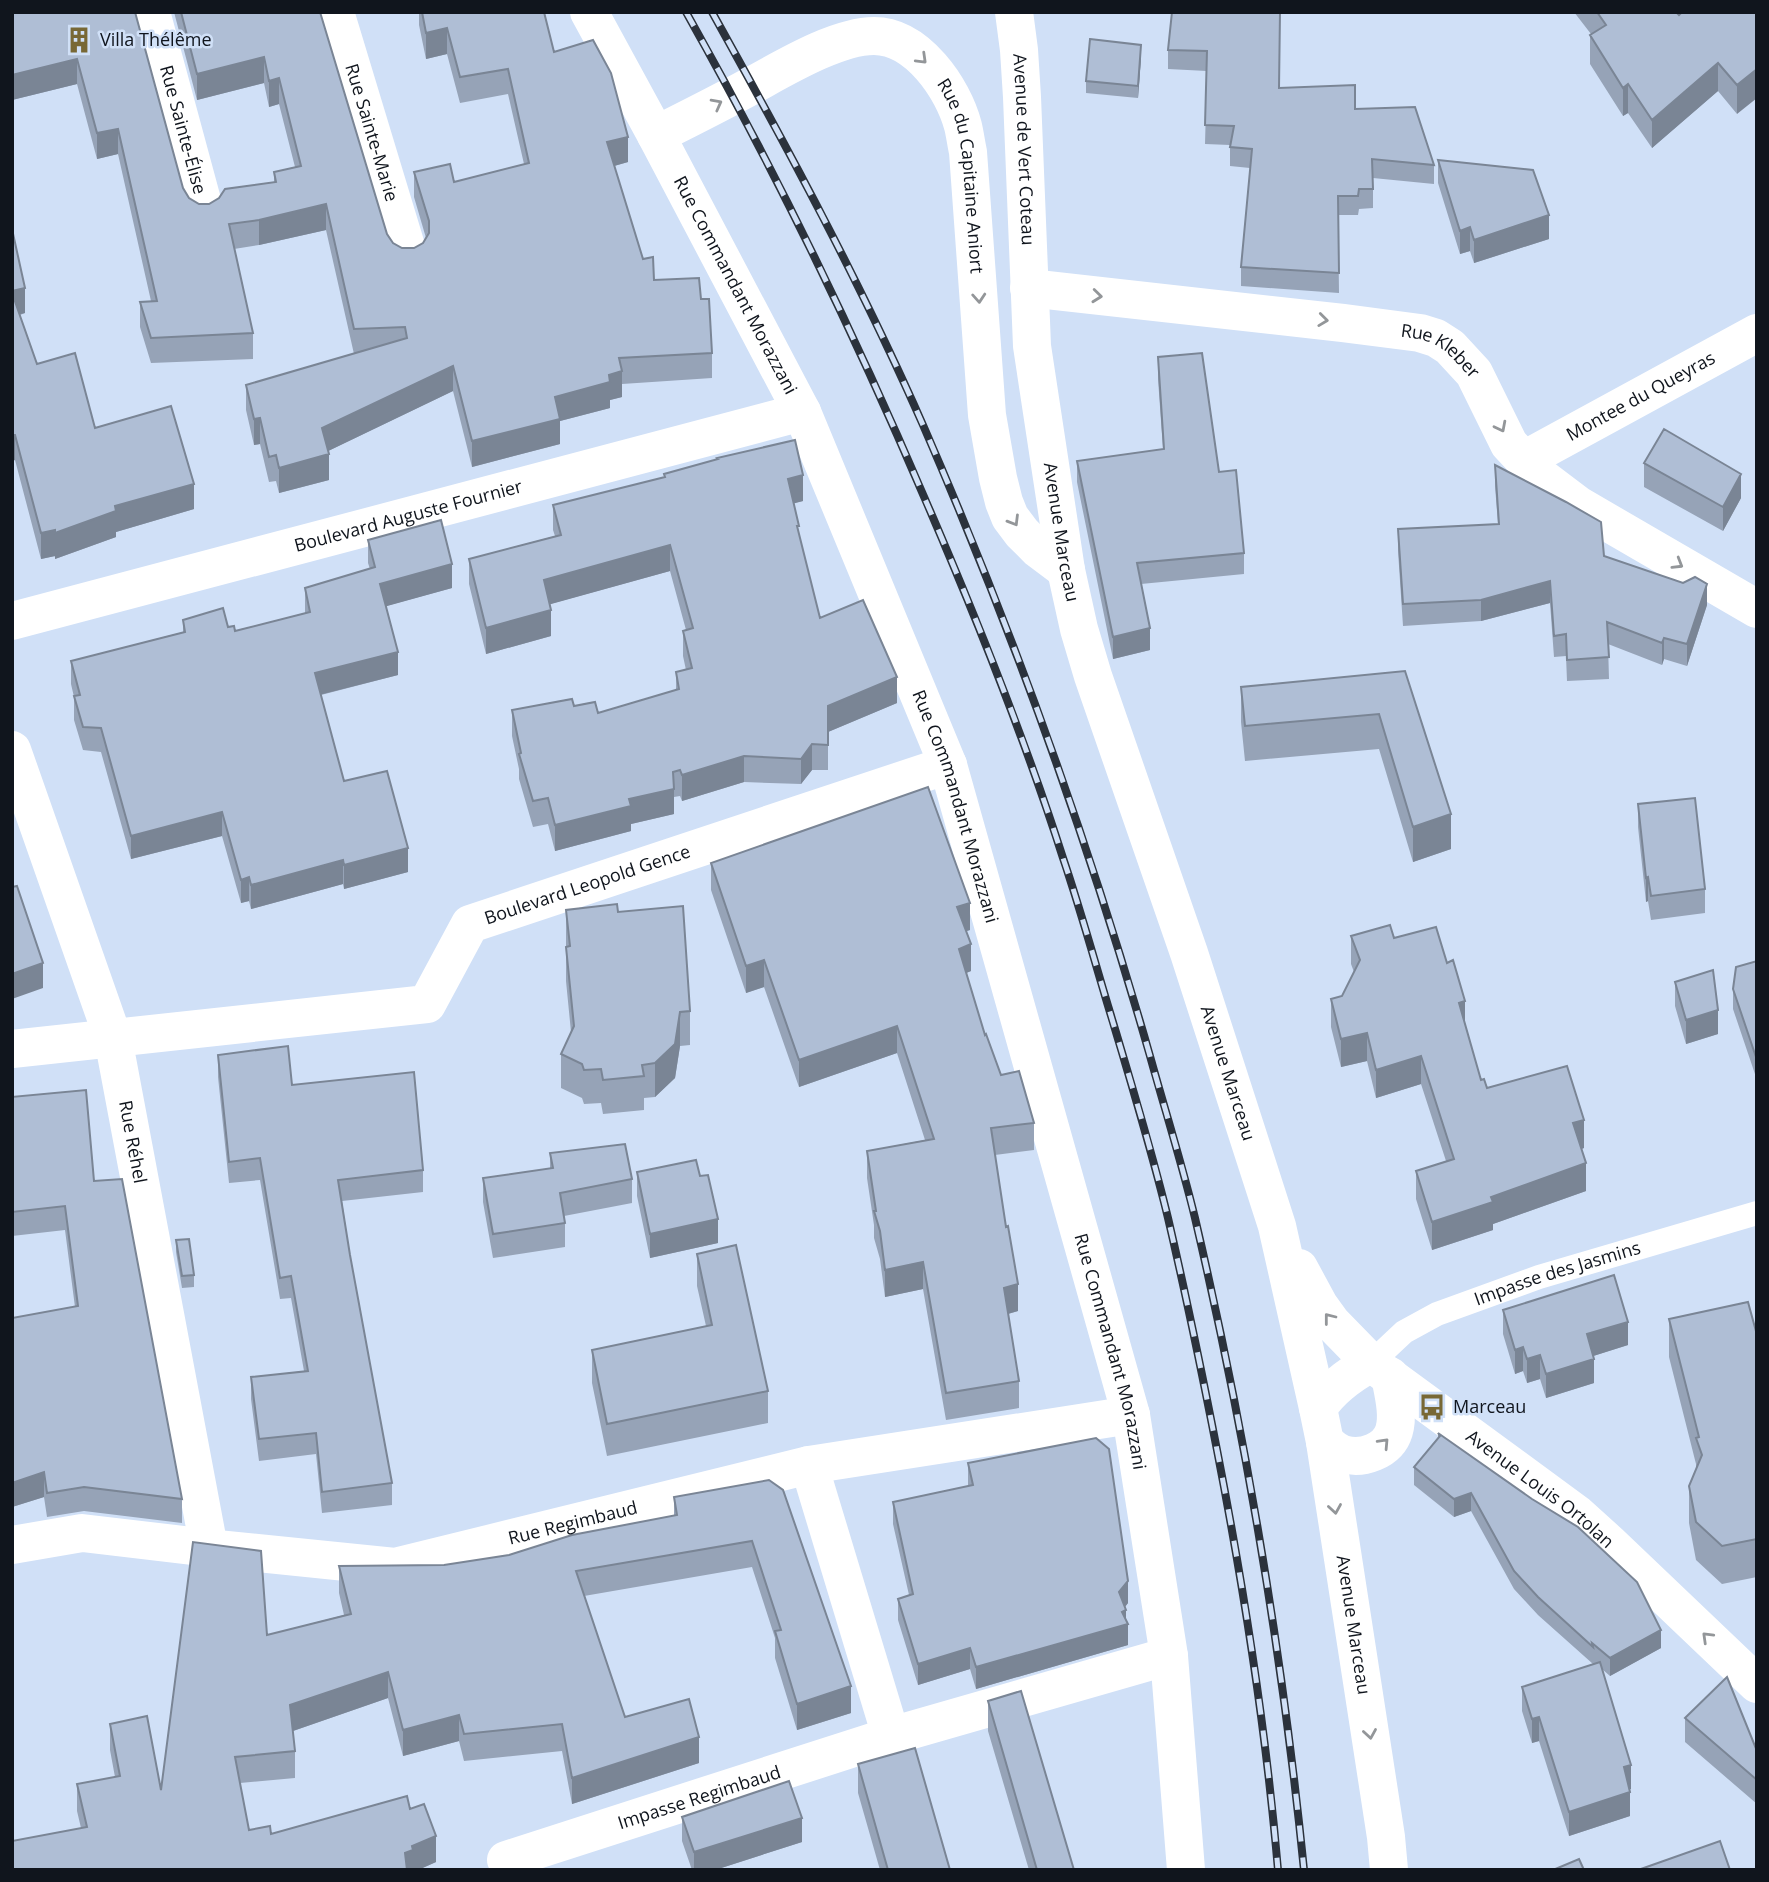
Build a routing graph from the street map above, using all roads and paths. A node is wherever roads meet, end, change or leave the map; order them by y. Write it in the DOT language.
graph roads {
  1 [pos="151,12"];
  2 [pos="335,12"];
  3 [pos="589,12"];
  4 [pos="1014,12"];
  5 [pos="656,135"];
  6 [pos="204,208"];
  7 [pos="408,253"];
  8 [pos="1029,288"];
  9 [pos="1757,333"];
  10 [pos="802,412"];
  11 [pos="1524,460"];
  12 [pos="1066,570"];
  13 [pos="1757,609"];
  14 [pos="12,621"];
  15 [pos="12,750"];
  16 [pos="948,765"];
  17 [pos="113,1038"];
  18 [pos="12,1049"];
  19 [pos="1757,1213"];
  20 [pos="1277,1226"];
  21 [pos="1380,1369"];
  22 [pos="1131,1415"];
  23 [pos="1322,1425"];
  24 [pos="809,1465"];
  25 [pos="12,1545"];
  26 [pos="209,1548"];
  27 [pos="1169,1656"];
  28 [pos="1755,1679"];
  29 [pos="891,1736"];
  30 [pos="506,1860"];
  31 [pos="1186,1870"];
  32 [pos="1389,1870"];
  1 -- 6 [label="street, Rue Sainte-Élise"];
  2 -- 7 [label="street, Rue Sainte-Marie"];
  3 -- 5 [label="street, Rue Commandant Morazzani"];
  4 -- 8 [label="street, Avenue de Vert Coteau"];
  5 -- 10 [label="street, Rue Commandant Morazzani"];
  5 -- 12 [label="street, Rue du Capitaine Aniort, one-way"];
  8 -- 11 [label="street, Rue Kleber, one-way"];
  8 -- 12 [label="street, Avenue Marceau"];
  9 -- 11 [label="street, Montee du Queyras"];
  10 -- 14 [label="street, Boulevard Auguste Fournier"];
  10 -- 16 [label="street, Rue Commandant Morazzani"];
  11 -- 13 [label="street, Rue Kleber, one-way"];
  12 -- 20 [label="street, Avenue Marceau"];
  15 -- 17 [label="street, Rue Réhel"];
  16 -- 17 [label="street, Boulevard Leopold Gence"];
  16 -- 22 [label="street, Rue Commandant Morazzani"];
  17 -- 18 [label="street, Boulevard Leopold Gence"];
  17 -- 26 [label="street, Rue Réhel"];
  19 -- 21 [label="lane, Impasse des Jasmins"];
  21 -- 20 [label="street, Avenue Louis Ortolan, one-way"];
  20 -- 23 [label="street, Avenue Marceau"];
  21 -- 23 [label="street"];
  23 -- 21 [label="street, one-way"];
  28 -- 21 [label="street, Avenue Louis Ortolan, one-way"];
  22 -- 24 [label="street, Rue Regimbaud"];
  22 -- 27 [label="street, Rue Commandant Morazzani"];
  23 -- 32 [label="street, Avenue Marceau, one-way"];
  24 -- 26 [label="street, Rue Regimbaud"];
  24 -- 29 [label="street"];
  25 -- 26 [label="street, Rue Regimbaud"];
  27 -- 29 [label="street, Impasse Regimbaud"];
  27 -- 31 [label="street, Rue Commandant Morazzani"];
  29 -- 30 [label="street, Impasse Regimbaud"];
}
